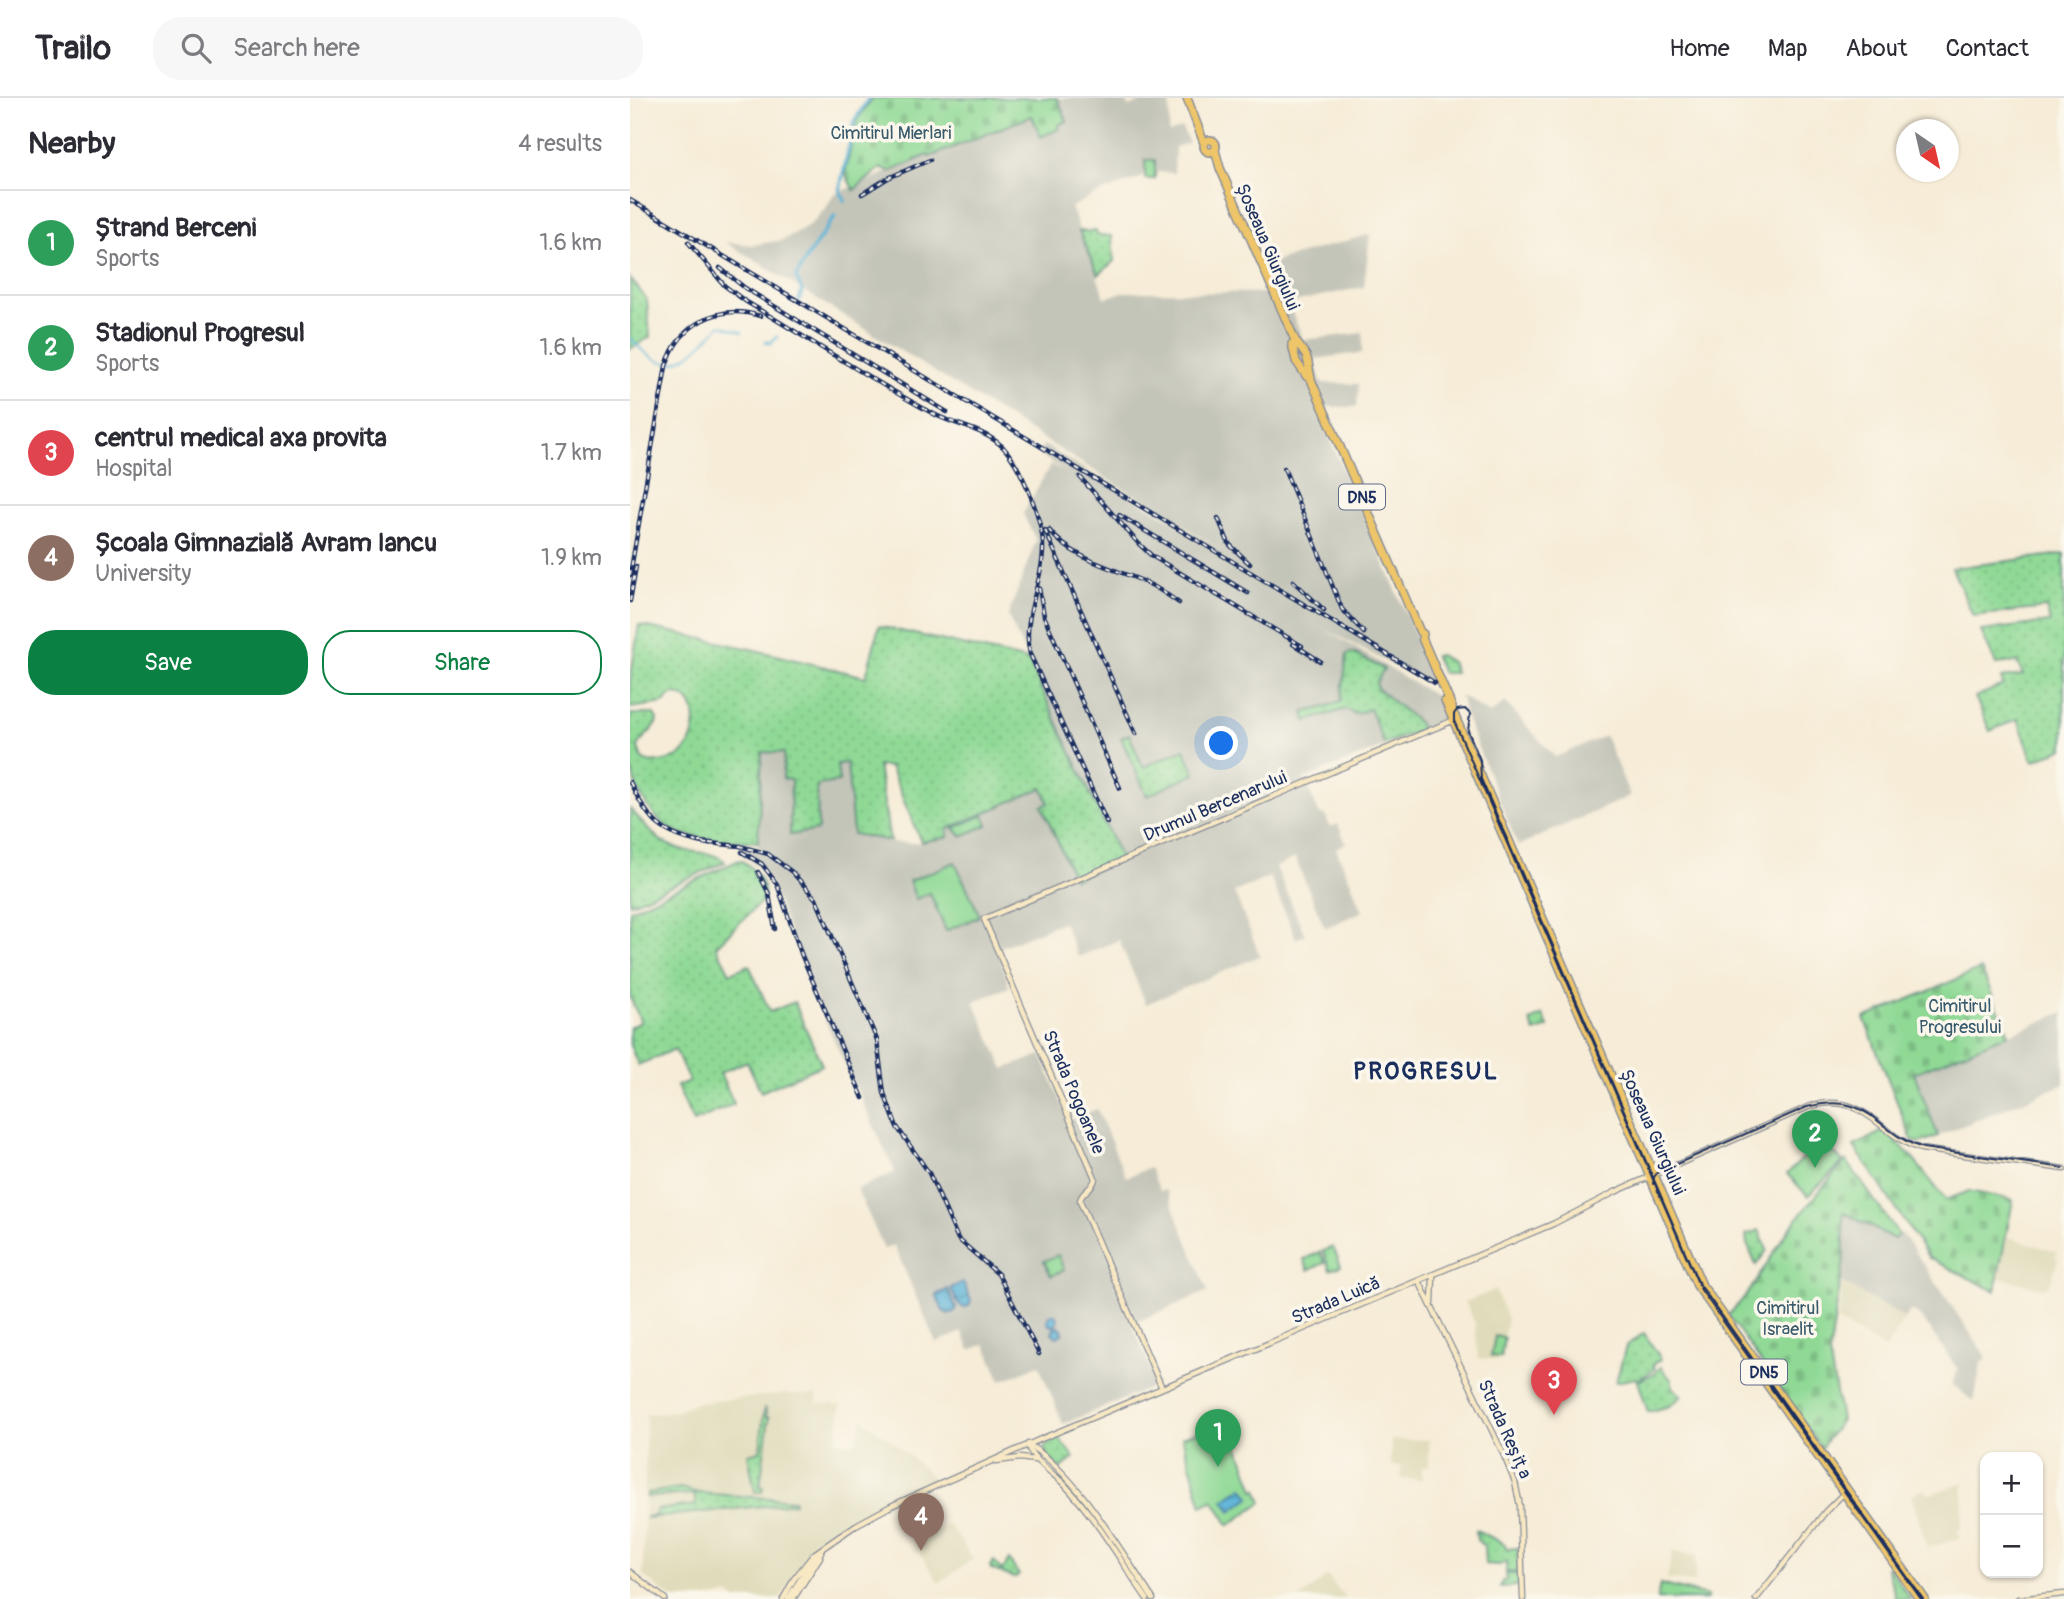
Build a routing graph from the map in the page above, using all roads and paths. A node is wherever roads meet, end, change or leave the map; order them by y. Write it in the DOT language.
graph roads {
  1 [pos="1188,98"];
  2 [pos="1420,636"];
  3 [pos="1444,701"];
  4 [pos="1452,707"];
  5 [pos="1455,720"];
  6 [pos="984,919"];
  7 [pos="2064,1169"];
  8 [pos="1651,1176"];
  9 [pos="1433,1275"];
  10 [pos="1419,1281"];
  11 [pos="1432,1305"];
  12 [pos="1162,1388"];
  13 [pos="1041,1439"];
  14 [pos="1028,1444"];
  15 [pos="1046,1458"];
  16 [pos="1045,1465"];
  17 [pos="979,1466"];
  18 [pos="1845,1491"];
  19 [pos="1100,1527"];
  20 [pos="826,1547"];
  21 [pos="630,1572"];
  22 [pos="2064,1594"];
  23 [pos="665,1599"];
  24 [pos="783,1599"];
  25 [pos="791,1599"];
  26 [pos="1147,1599"];
  27 [pos="1153,1599"];
  28 [pos="1523,1599"];
  29 [pos="1756,1599"];
  30 [pos="1918,1599"];
  31 [pos="1926,1599"];
  32 [pos="2018,1599"];
  1 -- 2 [label="highway, Șoseaua Giurgiului / DN5"];
  2 -- 3 [label="highway, Șoseaua Giurgiului / DN5"];
  2 -- 4 [label="highway, Șoseaua Giurgiului / DN5"];
  3 -- 5 [label="main road, Șoseaua Giurgiului / DN5"];
  4 -- 5 [label="main road, Șoseaua Giurgiului / DN5"];
  5 -- 6 [label="main road, Drumul Bercenarului"];
  5 -- 8 [label="main road, Șoseaua Giurgiului / DN5"];
  6 -- 12 [label="main road, Strada Pogoanele"];
  7 -- 8 [label="main road, Strada Luică"];
  8 -- 9 [label="main road, Strada Luică"];
  8 -- 18 [label="main road, Șoseaua Giurgiului / DN5"];
  9 -- 10 [label="main road, Strada Luică"];
  9 -- 11 [label="main road"];
  10 -- 11 [label="main road, Strada Reșița"];
  10 -- 12 [label="main road, Strada Luică"];
  11 -- 28 [label="main road, Strada Reșița"];
  12 -- 13 [label="main road, Strada Luică"];
  13 -- 14 [label="main road, Strada Luică"];
  13 -- 15 [label="main road"];
  14 -- 15 [label="main road"];
  14 -- 16 [label="main road"];
  14 -- 17 [label="main road, Strada Luică"];
  15 -- 19 [label="main road"];
  16 -- 17 [label="main road"];
  16 -- 19 [label="main road"];
  17 -- 20 [label="main road"];
  18 -- 29 [label="main road"];
  18 -- 30 [label="main road, Șoseaua Giurgiului / DN5"];
  18 -- 31 [label="main road, Șoseaua Giurgiului / DN5"];
  19 -- 26 [label="main road"];
  19 -- 27 [label="main road"];
  20 -- 24 [label="main road"];
  20 -- 25 [label="main road"];
  21 -- 23 [label="main road"];
  22 -- 32 [label="main road"];
}
